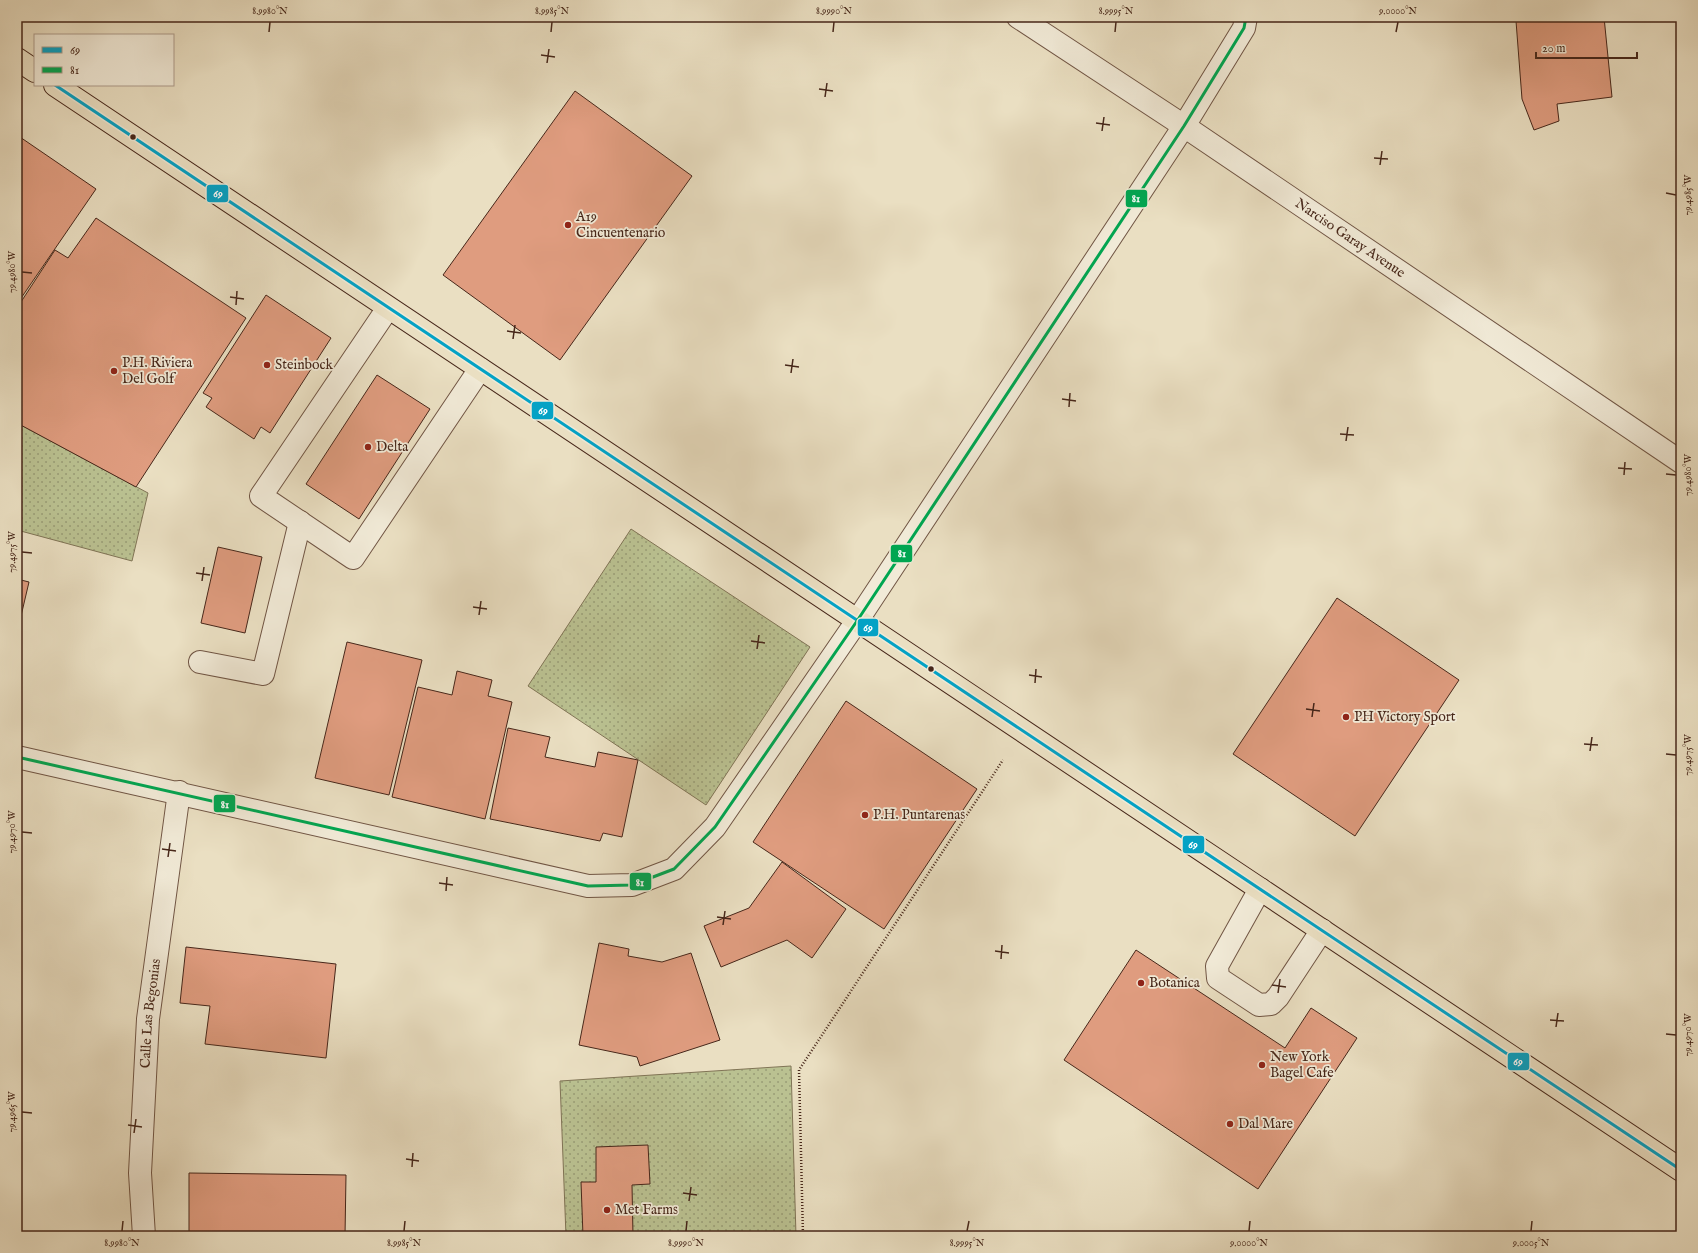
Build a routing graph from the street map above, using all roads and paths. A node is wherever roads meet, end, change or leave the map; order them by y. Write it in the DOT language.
graph roads {
  1 [pos="1018,17"];
  2 [pos="1246,17"];
  3 [pos="17,59"];
  4 [pos="34,70"];
  5 [pos="56,86"];
  6 [pos="1184,126"];
  7 [pos="388,308"];
  8 [pos="480,369"];
  9 [pos="1681,462"];
  10 [pos="300,522"];
  11 [pos="857,621"];
  12 [pos="200,662"];
  13 [pos="17,757"];
  14 [pos="1003,760"];
  15 [pos="179,792"];
  16 [pos="1260,889"];
  17 [pos="1322,930"];
  18 [pos="1681,1170"];
  19 [pos="144,1236"];
  20 [pos="803,1236"];
  1 -- 6 [label="street, Narciso Garay Avenue"];
  2 -- 6 [label="street"];
  3 -- 4 [label="main road"];
  5 -- 7 [label="main road"];
  6 -- 9 [label="street, Narciso Garay Avenue"];
  6 -- 11 [label="street"];
  7 -- 8 [label="main road"];
  7 -- 10 [label="street"];
  8 -- 10 [label="street"];
  8 -- 11 [label="main road"];
  10 -- 12 [label="street"];
  11 -- 15 [label="street"];
  11 -- 16 [label="main road"];
  13 -- 15 [label="street"];
  14 -- 20 [label="path"];
  15 -- 19 [label="street, Calle Las Begonias"];
  16 -- 17 [label="main road"];
  16 -- 17 [label="street"];
  17 -- 18 [label="main road"];
}
